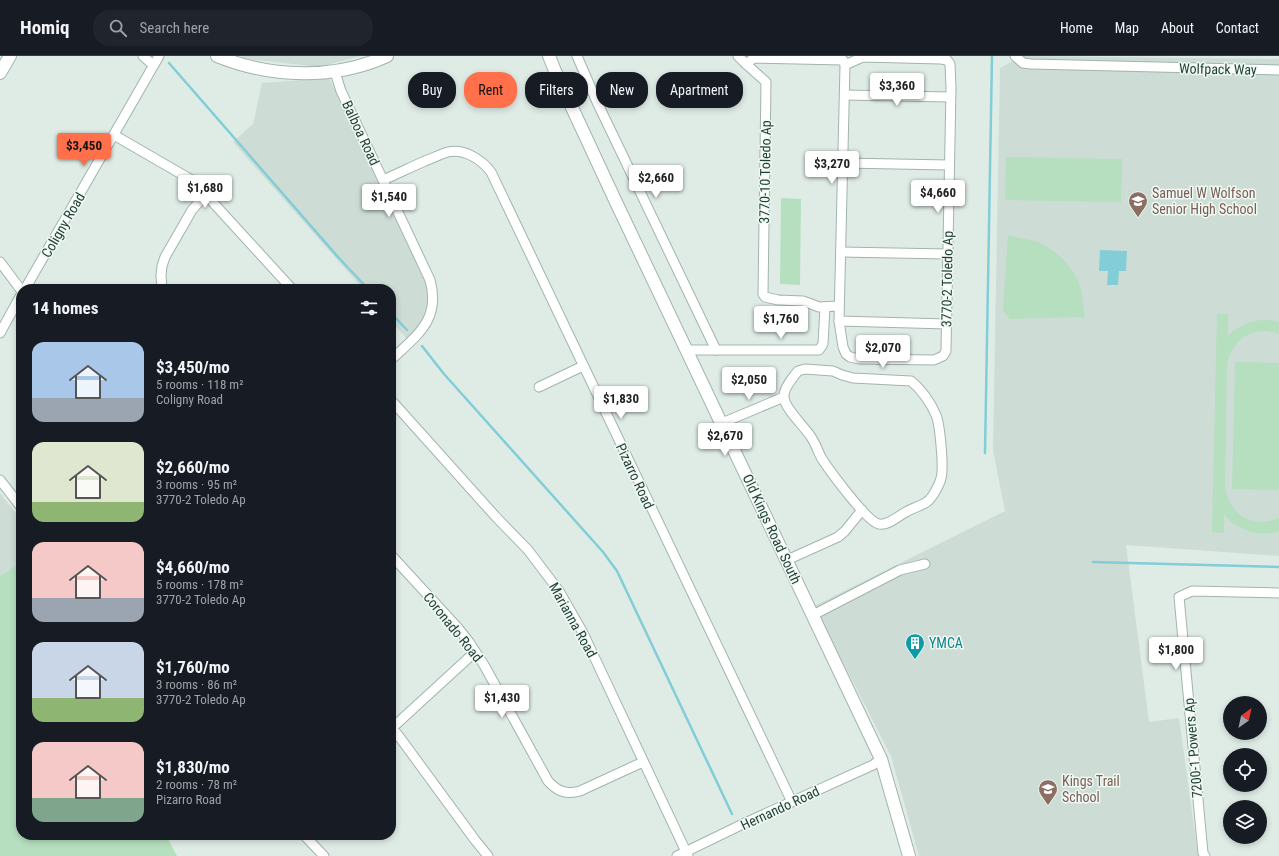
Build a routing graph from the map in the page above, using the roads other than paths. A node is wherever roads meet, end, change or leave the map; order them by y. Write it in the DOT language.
graph roads {
  1 [pos="10,56"];
  2 [pos="143,56"];
  3 [pos="159,56"];
  4 [pos="217,56"];
  5 [pos="387,56"];
  6 [pos="549,56"];
  7 [pos="578,56"];
  8 [pos="738,56"];
  9 [pos="1015,56"];
  10 [pos="863,57"];
  11 [pos="746,64"];
  12 [pos="846,64"];
  13 [pos="153,65"];
  14 [pos="1279,70"];
  15 [pos="335,72"];
  16 [pos="0,73"];
  17 [pos="845,95"];
  18 [pos="950,97"];
  19 [pos="114,135"];
  20 [pos="843,163"];
  21 [pos="949,165"];
  22 [pos="383,180"];
  23 [pos="206,194"];
  24 [pos="841,252"];
  25 [pos="948,254"];
  26 [pos="0,262"];
  27 [pos="16,284"];
  28 [pos="28,284"];
  29 [pos="162,284"];
  30 [pos="287,284"];
  31 [pos="16,304"];
  32 [pos="839,306"];
  33 [pos="825,307"];
  34 [pos="839,321"];
  35 [pos="947,324"];
  36 [pos="0,333"];
  37 [pos="687,350"];
  38 [pos="716,350"];
  39 [pos="396,355"];
  40 [pos="583,366"];
  41 [pos="539,387"];
  42 [pos="784,397"];
  43 [pos="396,406"];
  44 [pos="722,423"];
  45 [pos="0,480"];
  46 [pos="16,500"];
  47 [pos="862,510"];
  48 [pos="396,560"];
  49 [pos="787,560"];
  50 [pos="925,564"];
  51 [pos="1279,593"];
  52 [pos="813,615"];
  53 [pos="475,652"];
  54 [pos="396,723"];
  55 [pos="396,735"];
  56 [pos="882,759"];
  57 [pos="643,762"];
  58 [pos="792,802"];
  59 [pos="309,840"];
  60 [pos="687,854"];
  61 [pos="324,856"];
  62 [pos="488,856"];
  63 [pos="677,856"];
  64 [pos="909,856"];
  65 [pos="1205,856"];
  1 -- 16 [label="street"];
  2 -- 13 [label="street"];
  3 -- 13 [label="street, Coligny Road"];
  4 -- 15 [label="street"];
  5 -- 15 [label="street"];
  6 -- 37 [label="street, Old Kings Road South"];
  7 -- 38 [label="street"];
  8 -- 11 [label="street"];
  9 -- 14 [label="street, Wolfpack Way"];
  10 -- 12 [label="street"];
  10 -- 18 [label="street, 3770-2 Toledo Ap"];
  11 -- 12 [label="street"];
  11 -- 33 [label="street, 3770-10 Toledo Ap"];
  12 -- 17 [label="street"];
  13 -- 19 [label="street, Coligny Road"];
  15 -- 22 [label="street, Balboa Road"];
  17 -- 18 [label="street"];
  17 -- 20 [label="street"];
  18 -- 21 [label="street, 3770-2 Toledo Ap"];
  19 -- 23 [label="street"];
  19 -- 28 [label="street, Coligny Road"];
  20 -- 21 [label="street"];
  20 -- 24 [label="street"];
  21 -- 25 [label="street, 3770-2 Toledo Ap"];
  22 -- 39 [label="street, Balboa Road"];
  22 -- 40 [label="street, Pizarro Road"];
  23 -- 29 [label="street"];
  23 -- 30 [label="street"];
  24 -- 25 [label="street"];
  24 -- 32 [label="street"];
  25 -- 35 [label="street, 3770-2 Toledo Ap"];
  26 -- 27 [label="street"];
  31 -- 36 [label="street"];
  32 -- 33 [label="street, 3770-10 Toledo Ap"];
  32 -- 34 [label="street"];
  33 -- 38 [label="street"];
  34 -- 35 [label="street"];
  34 -- 35 [label="street, 3770-2 Toledo Ap"];
  37 -- 38 [label="street"];
  37 -- 44 [label="street, Old Kings Road South"];
  40 -- 41 [label="street"];
  40 -- 58 [label="street, Pizarro Road"];
  42 -- 44 [label="street"];
  42 -- 47 [label="street"];
  42 -- 47 [label="street"];
  43 -- 57 [label="street, Marianna Road"];
  44 -- 49 [label="street, Old Kings Road South"];
  45 -- 46 [label="street"];
  47 -- 49 [label="street"];
  48 -- 53 [label="street, Coronado Road"];
  49 -- 52 [label="street, Old Kings Road South"];
  50 -- 52 [label="street"];
  51 -- 65 [label="street, 7200-1 Powers Ap"];
  52 -- 56 [label="street, Old Kings Road South"];
  53 -- 54 [label="street"];
  53 -- 57 [label="street, Coronado Road"];
  55 -- 62 [label="street"];
  56 -- 58 [label="street, Hernando Road"];
  56 -- 64 [label="street, Old Kings Road South"];
  57 -- 60 [label="street, Marianna Road"];
  58 -- 60 [label="street, Hernando Road"];
  59 -- 61 [label="street"];
  60 -- 63 [label="street, Hernando Road"];
}
